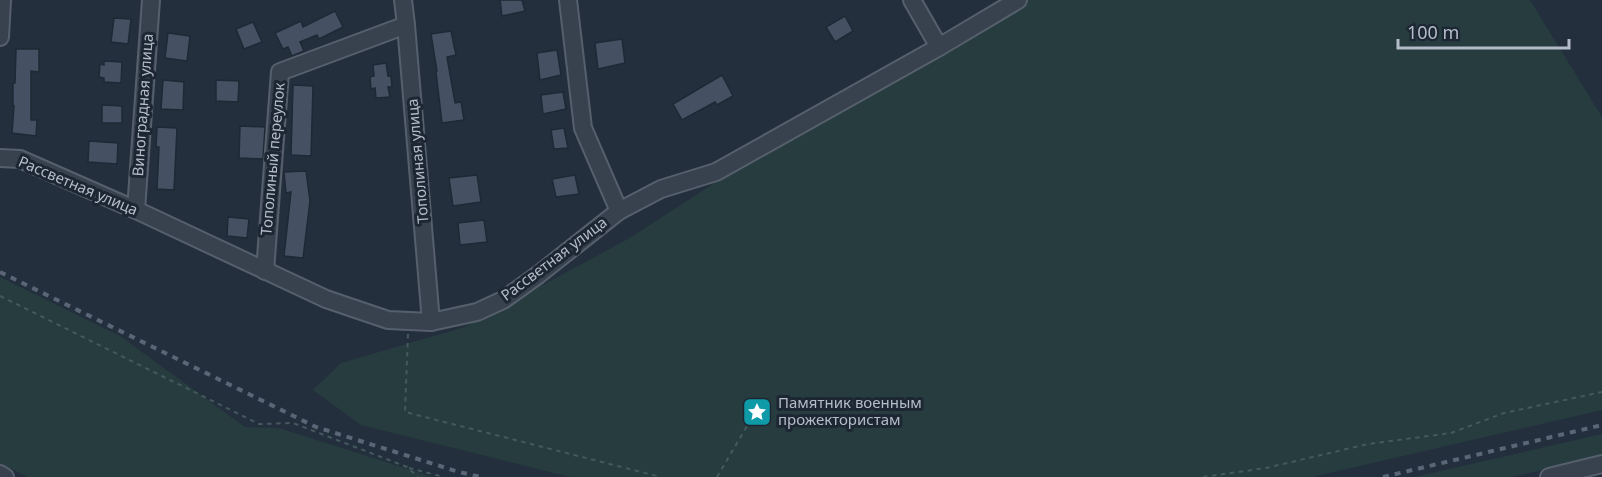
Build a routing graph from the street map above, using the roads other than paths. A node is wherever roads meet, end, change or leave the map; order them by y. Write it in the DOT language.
graph roads {
  1 [pos="2,0"];
  2 [pos="151,0"];
  3 [pos="403,0"];
  4 [pos="568,0"];
  5 [pos="912,0"];
  6 [pos="1018,0"];
  7 [pos="406,25"];
  8 [pos="0,37"];
  9 [pos="939,47"];
  10 [pos="0,158"];
  11 [pos="136,210"];
  12 [pos="619,211"];
  13 [pos="264,271"];
  14 [pos="431,322"];
  15 [pos="1602,464"];
  16 [pos="0,474"];
  17 [pos="6,477"];
  18 [pos="1549,477"];
  1 -- 8 [label="street"];
  2 -- 11 [label="street, Виноградная улица"];
  3 -- 7 [label="street, Тополиная улица"];
  4 -- 12 [label="street"];
  5 -- 9 [label="street"];
  6 -- 9 [label="street, Рассветная улица"];
  7 -- 13 [label="street, Тополиный переулок"];
  7 -- 14 [label="street, Тополиная улица"];
  9 -- 12 [label="street, Рассветная улица"];
  10 -- 11 [label="street, Рассветная улица"];
  11 -- 13 [label="street, Рассветная улица"];
  12 -- 14 [label="street, Рассветная улица"];
  13 -- 14 [label="street, Рассветная улица"];
  15 -- 18 [label="street"];
  16 -- 17 [label="street"];
}
